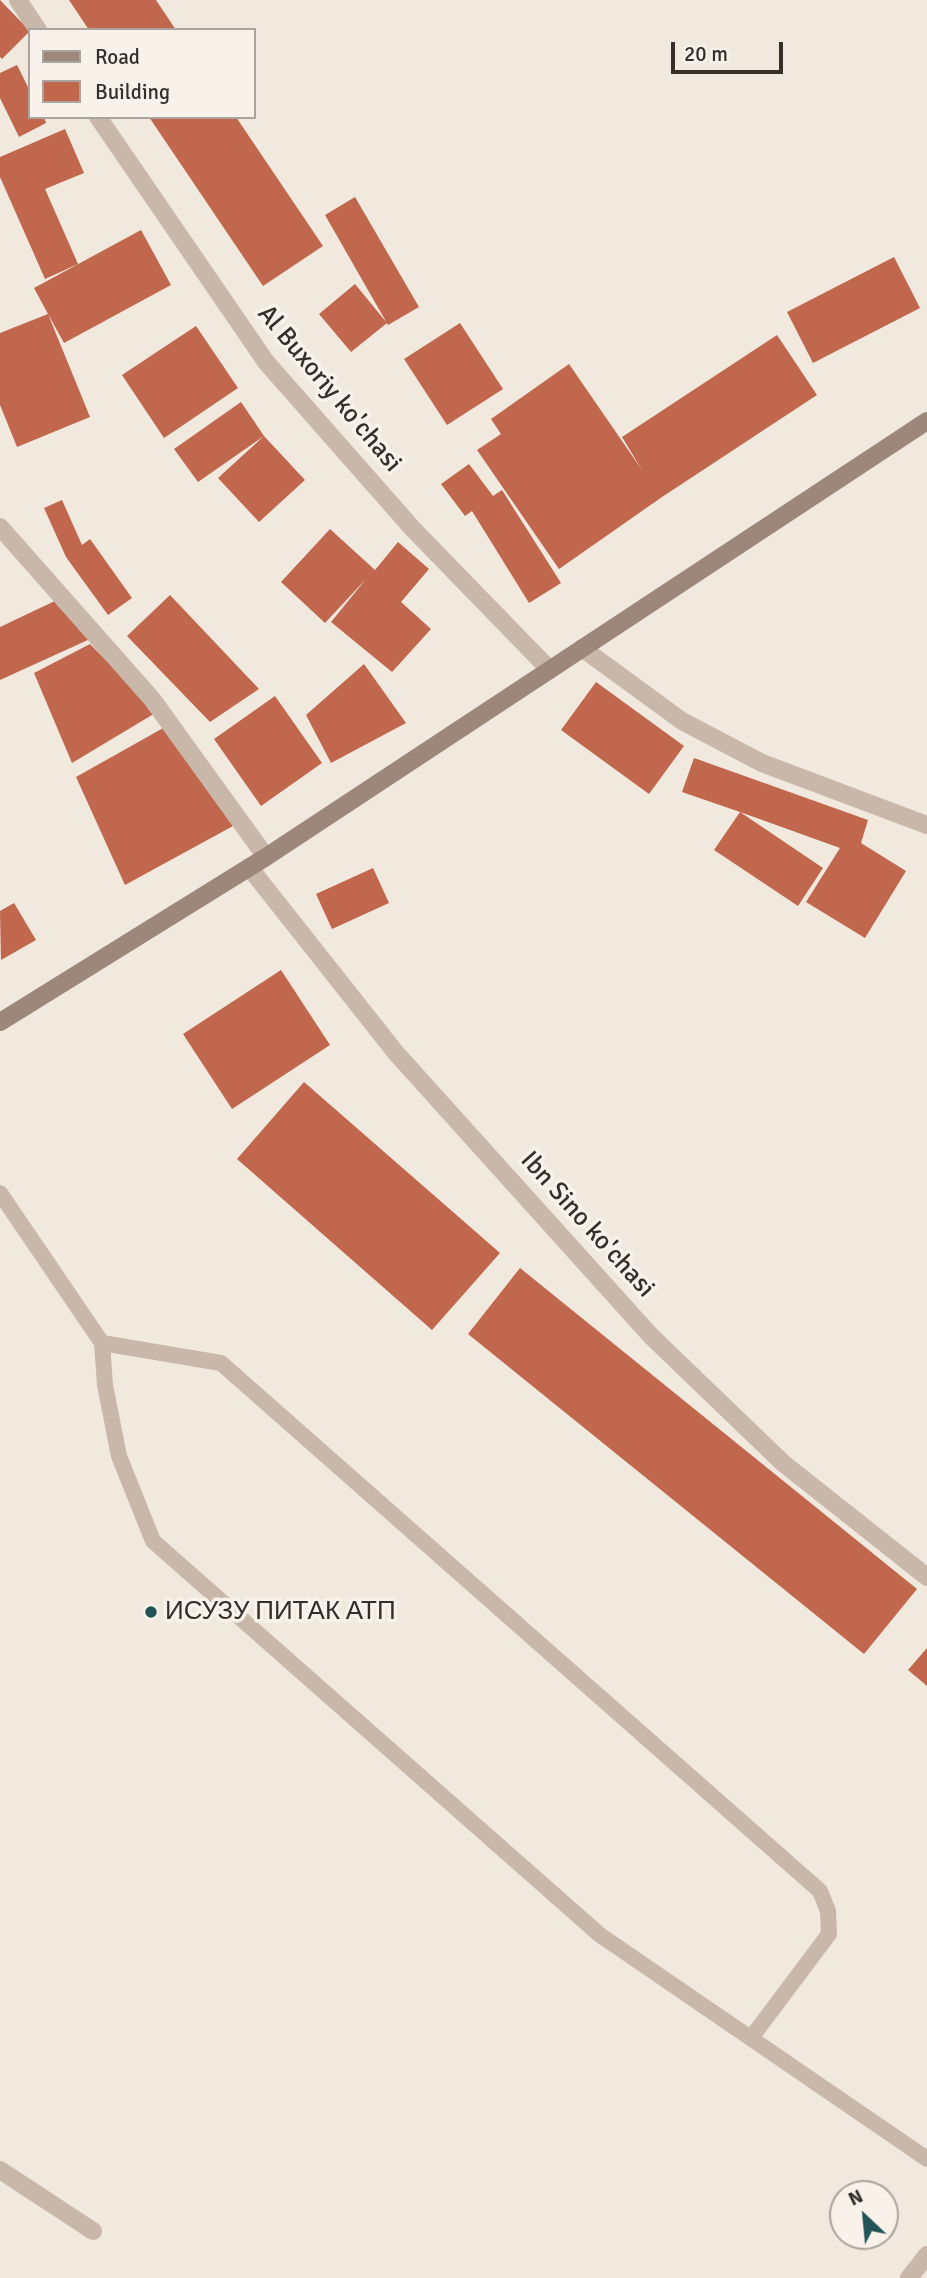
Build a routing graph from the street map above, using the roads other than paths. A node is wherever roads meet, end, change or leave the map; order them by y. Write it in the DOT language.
graph roads {
  1 [pos="18,0"];
  2 [pos="37,28"];
  3 [pos="99,119"];
  4 [pos="927,421"];
  5 [pos="0,527"];
  6 [pos="582,648"];
  7 [pos="550,670"];
  8 [pos="927,825"];
  9 [pos="266,856"];
  10 [pos="249,867"];
  11 [pos="0,1022"];
  12 [pos="0,1193"];
  13 [pos="102,1343"];
  14 [pos="927,1577"];
  15 [pos="751,2038"];
  16 [pos="927,2159"];
  17 [pos="0,2170"];
  18 [pos="93,2231"];
  19 [pos="927,2256"];
  20 [pos="909,2278"];
  1 -- 2 [label="street"];
  3 -- 7 [label="street, Al Buxoriy ko'chasi"];
  4 -- 6 [label="street"];
  5 -- 9 [label="street"];
  6 -- 7 [label="street"];
  6 -- 8 [label="street"];
  7 -- 9 [label="street"];
  9 -- 10 [label="street"];
  10 -- 11 [label="street"];
  10 -- 14 [label="street, Ibn Sino ko'chasi"];
  12 -- 13 [label="lane"];
  13 -- 15 [label="lane"];
  13 -- 15 [label="lane"];
  15 -- 16 [label="lane"];
  17 -- 18 [label="street"];
  19 -- 20 [label="street"];
}
